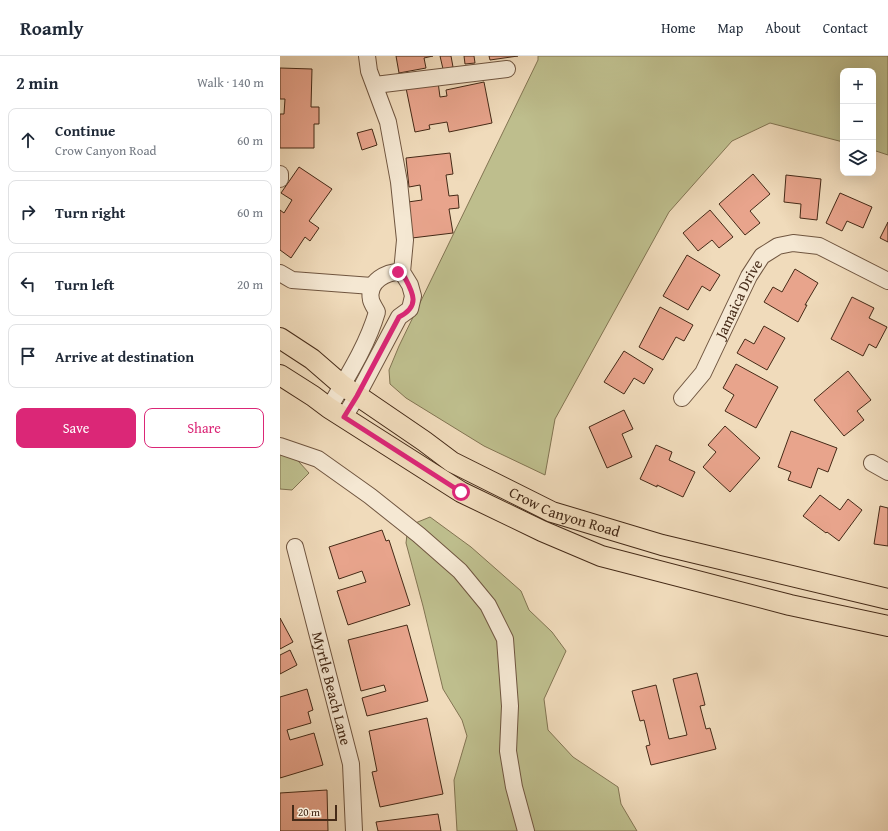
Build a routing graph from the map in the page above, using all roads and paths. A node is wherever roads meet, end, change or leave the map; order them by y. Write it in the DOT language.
graph roads {
  1 [pos="367,56"];
  2 [pos="507,69"];
  3 [pos="374,85"];
  4 [pos="280,174"];
  5 [pos="280,180"];
  6 [pos="402,272"];
  7 [pos="280,273"];
  8 [pos="888,280"];
  9 [pos="372,286"];
  10 [pos="280,338"];
  11 [pos="280,375"];
  12 [pos="350,391"];
  13 [pos="682,398"];
  14 [pos="336,412"];
  15 [pos="280,446"];
  16 [pos="872,464"];
  17 [pos="888,472"];
  18 [pos="295,547"];
  19 [pos="888,599"];
  20 [pos="888,626"];
  21 [pos="354,831"];
  22 [pos="526,831"];
  1 -- 3 [label="street"];
  2 -- 3 [label="street"];
  3 -- 6 [label="street"];
  4 -- 5 [label="street"];
  6 -- 9 [label="street"];
  6 -- 12 [label="street"];
  7 -- 9 [label="street"];
  8 -- 13 [label="street, Jamaica Drive"];
  9 -- 12 [label="street"];
  10 -- 12 [label="main road, Crow Canyon Road"];
  11 -- 14 [label="main road, Crow Canyon Road"];
  12 -- 14 [label="street"];
  12 -- 19 [label="main road, Crow Canyon Road"];
  14 -- 20 [label="main road, Crow Canyon Road"];
  15 -- 22 [label="street"];
  16 -- 17 [label="street"];
  18 -- 21 [label="street, Myrtle Beach Lane"];
}
